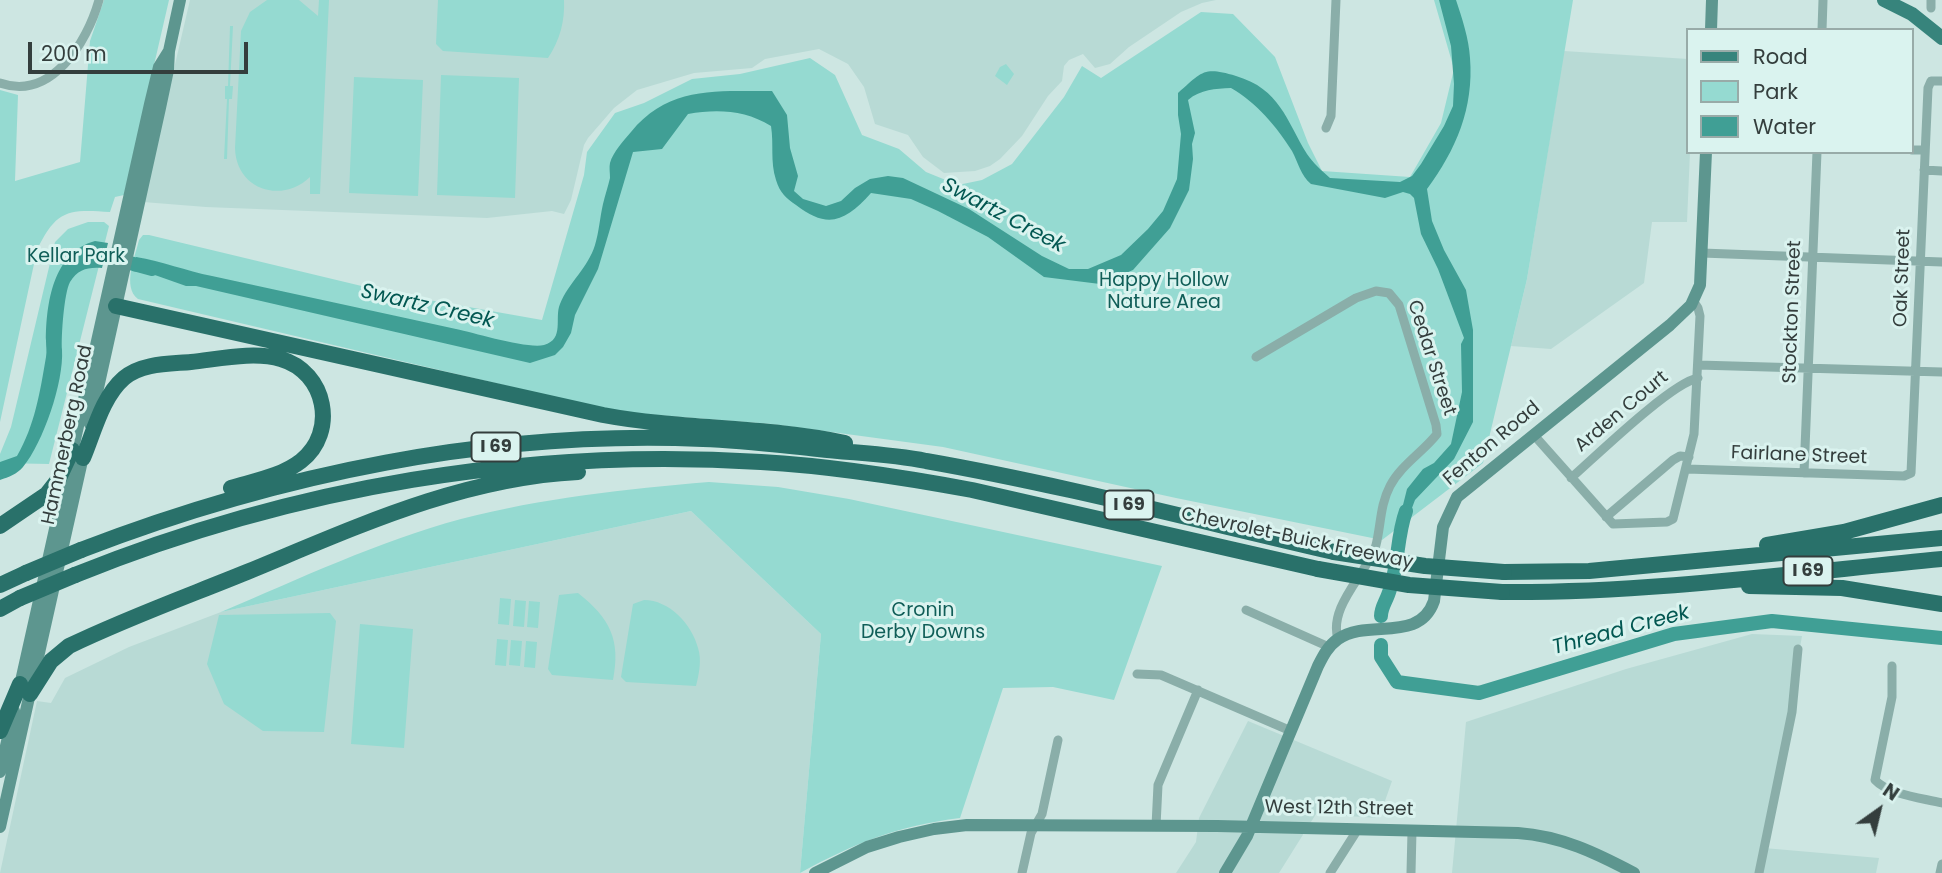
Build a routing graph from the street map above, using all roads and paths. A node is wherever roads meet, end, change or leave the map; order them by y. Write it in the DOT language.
graph roads {
  1 [pos="99,0"];
  2 [pos="180,0"];
  3 [pos="1336,0"];
  4 [pos="1712,0"];
  5 [pos="1823,0"];
  6 [pos="1884,0"];
  7 [pos="1710,28"];
  8 [pos="1822,28"];
  9 [pos="1942,38"];
  10 [pos="1942,81"];
  11 [pos="0,83"];
  12 [pos="1326,128"];
  13 [pos="1914,150"];
  14 [pos="1925,150"];
  15 [pos="1706,154"];
  16 [pos="1817,154"];
  17 [pos="1924,170"];
  18 [pos="1942,171"];
  19 [pos="1702,253"];
  20 [pos="1813,257"];
  21 [pos="1921,261"];
  22 [pos="1942,262"];
  23 [pos="1694,302"];
  24 [pos="109,311"];
  25 [pos="1256,357"];
  26 [pos="1698,365"];
  27 [pos="1808,368"];
  28 [pos="1916,372"];
  29 [pos="1942,372"];
  30 [pos="1698,378"];
  31 [pos="1533,434"];
  32 [pos="78,454"];
  33 [pos="1689,457"];
  34 [pos="923,460"];
  35 [pos="762,462"];
  36 [pos="1687,469"];
  37 [pos="1804,473"];
  38 [pos="1910,474"];
  39 [pos="1571,478"];
  40 [pos="1942,505"];
  41 [pos="1606,517"];
  42 [pos="0,526"];
  43 [pos="1942,538"];
  44 [pos="83,549"];
  45 [pos="1942,559"];
  46 [pos="1690,561"];
  47 [pos="1673,584"];
  48 [pos="0,585"];
  49 [pos="1942,604"];
  50 [pos="0,609"];
  51 [pos="1246,610"];
  52 [pos="1334,643"];
  53 [pos="1798,649"];
  54 [pos="1892,666"];
  55 [pos="1137,674"];
  56 [pos="25,689"];
  57 [pos="1198,690"];
  58 [pos="0,731"];
  59 [pos="1291,731"];
  60 [pos="1058,740"];
  61 [pos="0,772"];
  62 [pos="1942,803"];
  63 [pos="1035,825"];
  64 [pos="1156,826"];
  65 [pos="1252,826"];
  66 [pos="0,827"];
  67 [pos="1358,829"];
  68 [pos="1412,831"];
  69 [pos="1942,864"];
  70 [pos="815,873"];
  71 [pos="1022,873"];
  72 [pos="1224,873"];
  73 [pos="1330,873"];
  74 [pos="1411,873"];
  75 [pos="1633,873"];
  76 [pos="1759,873"];
  77 [pos="1940,873"];
  1 -- 11 [label="street"];
  2 -- 24 [label="street, Hammerberg Road"];
  3 -- 12 [label="street"];
  4 -- 7 [label="street"];
  5 -- 8 [label="street"];
  6 -- 9 [label="main road"];
  10 -- 14 [label="street, Oak Street"];
  13 -- 14 [label="street"];
  14 -- 17 [label="street, Oak Street"];
  15 -- 19 [label="street"];
  16 -- 20 [label="street, Stockton Street"];
  17 -- 18 [label="street"];
  17 -- 21 [label="street, Oak Street"];
  19 -- 20 [label="street"];
  19 -- 23 [label="street"];
  20 -- 21 [label="street"];
  20 -- 27 [label="street, Stockton Street"];
  21 -- 22 [label="street"];
  21 -- 28 [label="street, Oak Street"];
  23 -- 26 [label="street"];
  23 -- 31 [label="street, Fenton Road"];
  24 -- 32 [label="street, Hammerberg Road"];
  24 -- 34 [label="highway"];
  25 -- 52 [label="street, Cedar Street"];
  26 -- 27 [label="street"];
  26 -- 30 [label="street"];
  27 -- 28 [label="street"];
  27 -- 37 [label="street, Stockton Street"];
  28 -- 29 [label="street"];
  28 -- 38 [label="street, Oak Street"];
  30 -- 33 [label="street"];
  30 -- 39 [label="street, Arden Court"];
  31 -- 39 [label="street"];
  31 -- 52 [label="street, Fenton Road"];
  32 -- 42 [label="highway"];
  32 -- 44 [label="highway"];
  32 -- 56 [label="street, Hammerberg Road"];
  33 -- 36 [label="street"];
  33 -- 41 [label="street"];
  34 -- 44 [label="highway, Chevrolet-Buick Freeway / I 69"];
  34 -- 46 [label="highway, Chevrolet-Buick Freeway / I 69, bridge"];
  35 -- 47 [label="highway, Chevrolet-Buick Freeway / I 69, bridge"];
  35 -- 50 [label="highway, Chevrolet-Buick Freeway / I 69, bridge"];
  35 -- 56 [label="highway"];
  36 -- 37 [label="street, Fairlane Street"];
  36 -- 41 [label="street"];
  37 -- 38 [label="street, Fairlane Street"];
  39 -- 41 [label="street"];
  40 -- 46 [label="highway"];
  43 -- 46 [label="highway, Chevrolet-Buick Freeway / I 69"];
  44 -- 48 [label="highway, Chevrolet-Buick Freeway / I 69, bridge"];
  45 -- 47 [label="highway, Chevrolet-Buick Freeway / I 69"];
  47 -- 49 [label="highway"];
  51 -- 52 [label="street"];
  52 -- 59 [label="street"];
  53 -- 76 [label="street"];
  54 -- 62 [label="street"];
  55 -- 57 [label="street"];
  56 -- 58 [label="highway"];
  56 -- 61 [label="street, Hammerberg Road"];
  56 -- 66 [label="street, Hammerberg Road"];
  57 -- 59 [label="street"];
  57 -- 64 [label="street"];
  59 -- 65 [label="street"];
  60 -- 63 [label="street"];
  63 -- 64 [label="street, West 12th Street"];
  63 -- 70 [label="street, West 12th Street"];
  63 -- 71 [label="street"];
  64 -- 65 [label="street, West 12th Street"];
  65 -- 67 [label="street, West 12th Street"];
  65 -- 72 [label="street"];
  67 -- 68 [label="street, West 12th Street"];
  67 -- 73 [label="street"];
  68 -- 74 [label="street"];
  68 -- 75 [label="street, West 12th Street"];
  69 -- 77 [label="street"];
}
